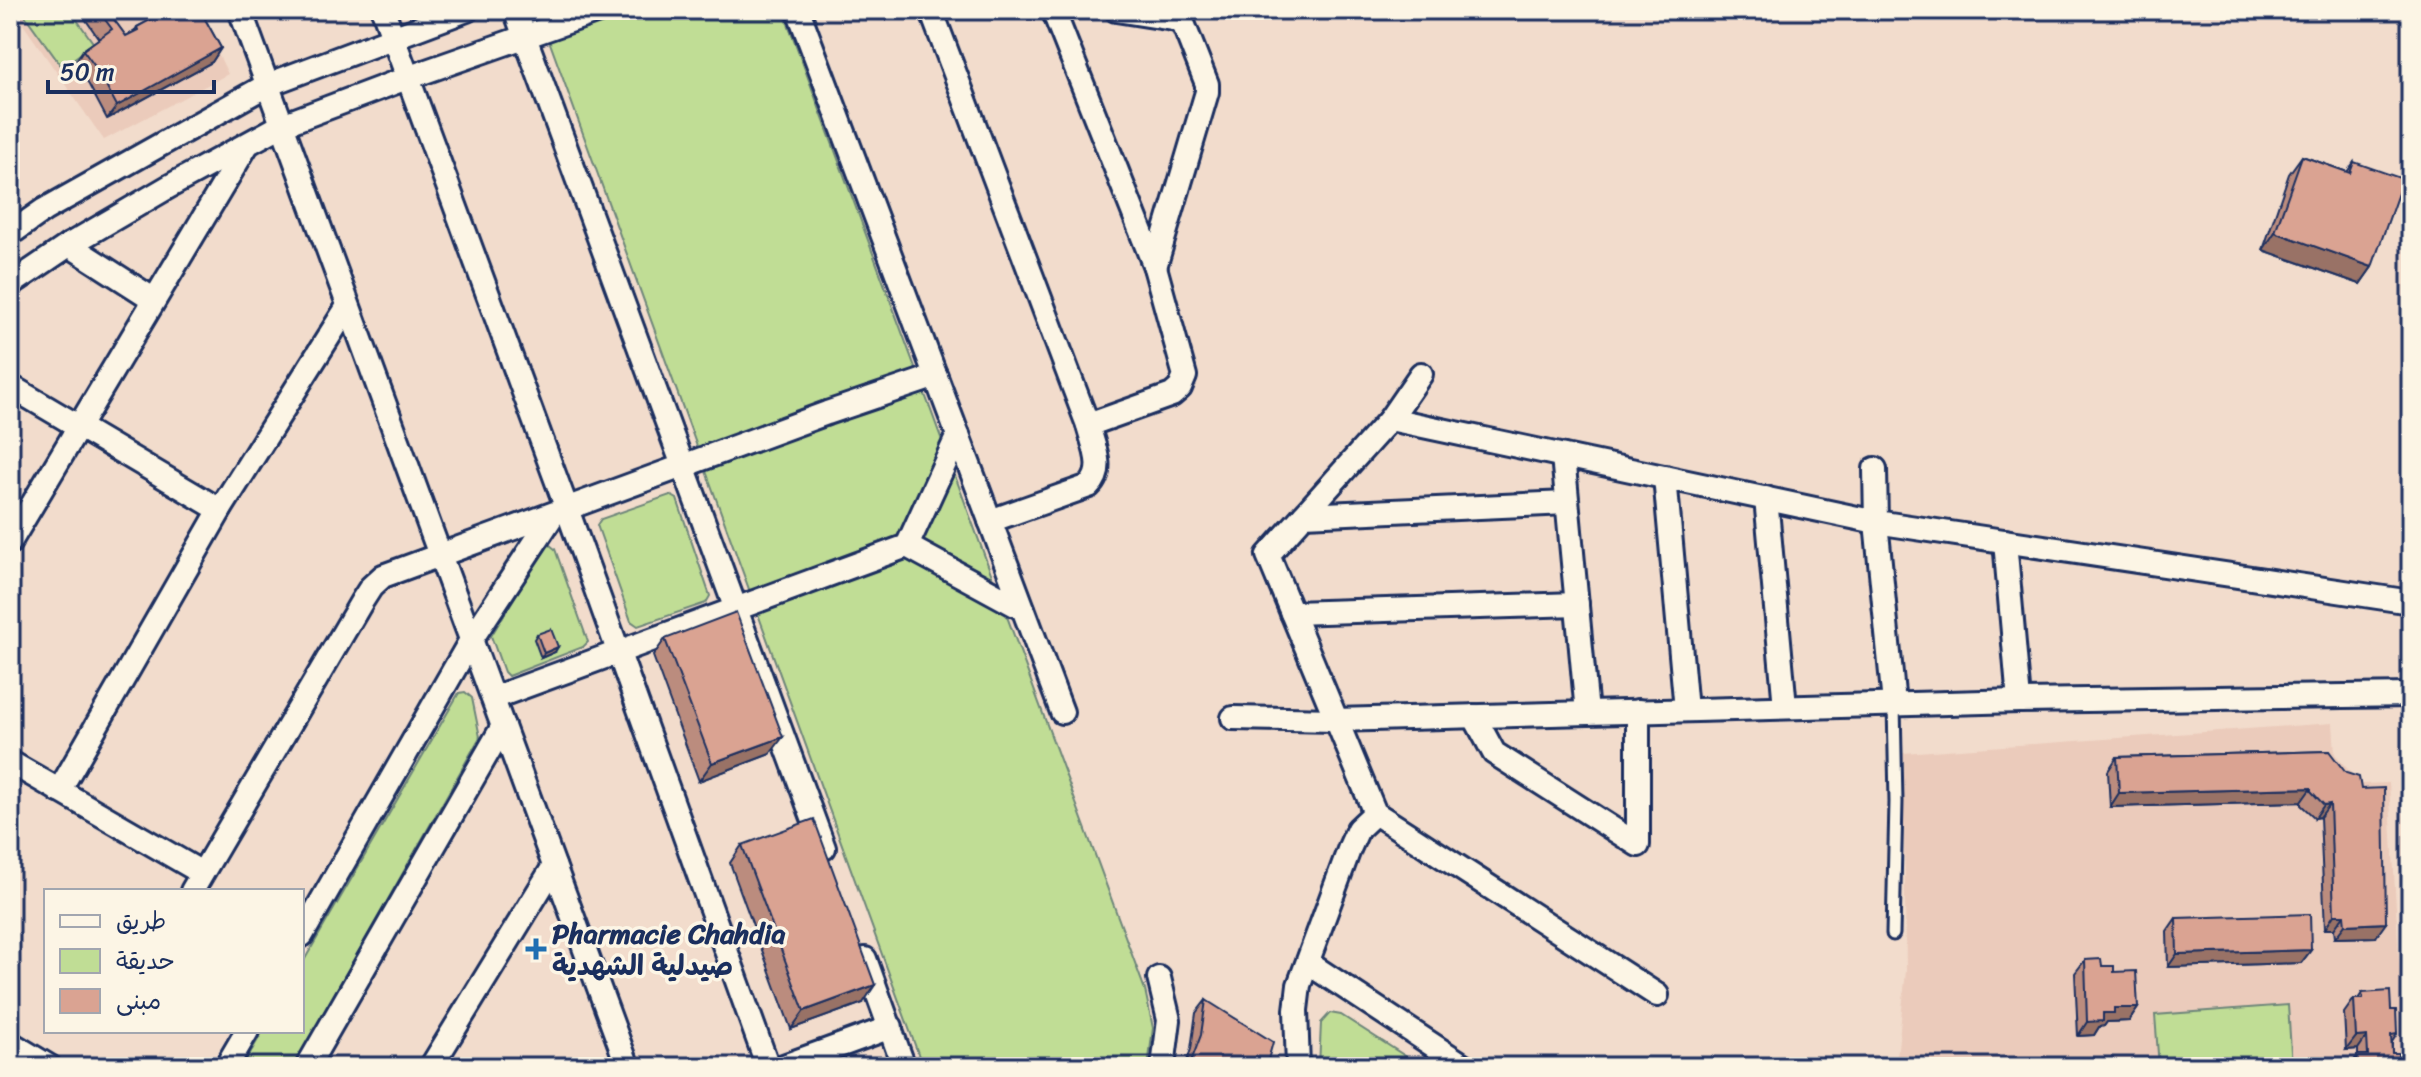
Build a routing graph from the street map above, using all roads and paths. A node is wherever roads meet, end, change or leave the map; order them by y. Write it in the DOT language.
graph roads {
  1 [pos="240,10"];
  2 [pos="383,10"];
  3 [pos="467,10"];
  4 [pos="515,10"];
  5 [pos="601,10"];
  6 [pos="798,10"];
  7 [pos="931,10"];
  8 [pos="1053,10"];
  9 [pos="1116,10"];
  10 [pos="524,36"];
  11 [pos="393,38"];
  12 [pos="407,78"];
  13 [pos="267,85"];
  14 [pos="282,125"];
  15 [pos="248,144"];
  16 [pos="10,234"];
  17 [pos="69,245"];
  18 [pos="1155,267"];
  19 [pos="10,285"];
  20 [pos="153,299"];
  21 [pos="348,306"];
  22 [pos="1421,374"];
  23 [pos="936,376"];
  24 [pos="10,386"];
  25 [pos="1390,419"];
  26 [pos="1088,425"];
  27 [pos="78,426"];
  28 [pos="958,435"];
  29 [pos="1563,456"];
  30 [pos="682,468"];
  31 [pos="1875,469"];
  32 [pos="1665,477"];
  33 [pos="1766,498"];
  34 [pos="1567,503"];
  35 [pos="220,510"];
  36 [pos="560,512"];
  37 [pos="1304,515"];
  38 [pos="990,521"];
  39 [pos="1876,522"];
  40 [pos="2005,541"];
  41 [pos="10,542"];
  42 [pos="907,546"];
  43 [pos="440,556"];
  44 [pos="2411,602"];
  45 [pos="1577,604"];
  46 [pos="735,609"];
  47 [pos="1023,609"];
  48 [pos="1292,613"];
  49 [pos="471,640"];
  50 [pos="618,653"];
  51 [pos="2411,695"];
  52 [pos="493,698"];
  53 [pos="2019,701"];
  54 [pos="1894,704"];
  55 [pos="1785,707"];
  56 [pos="1686,710"];
  57 [pos="1638,711"];
  58 [pos="1062,712"];
  59 [pos="1587,713"];
  60 [pos="1474,716"];
  61 [pos="1233,718"];
  62 [pos="1336,720"];
  63 [pos="503,726"];
  64 [pos="10,762"];
  65 [pos="59,791"];
  66 [pos="1375,813"];
  67 [pos="554,866"];
  68 [pos="833,872"];
  69 [pos="197,882"];
  70 [pos="304,932"];
  71 [pos="1893,934"];
  72 [pos="859,942"];
  73 [pos="1308,963"];
  74 [pos="1159,978"];
  75 [pos="1657,995"];
  76 [pos="891,1027"];
  77 [pos="246,1033"];
  78 [pos="10,1043"];
  79 [pos="50,1067"];
  80 [pos="226,1067"];
  81 [pos="307,1067"];
  82 [pos="431,1067"];
  83 [pos="628,1067"];
  84 [pos="768,1067"];
  85 [pos="781,1067"];
  86 [pos="904,1067"];
  87 [pos="1163,1067"];
  88 [pos="1298,1067"];
  89 [pos="1466,1067"];
  1 -- 13 [label="street"];
  2 -- 11 [label="street"];
  3 -- 11 [label="street"];
  4 -- 10 [label="street"];
  5 -- 10 [label="street"];
  6 -- 23 [label="street"];
  7 -- 26 [label="street"];
  8 -- 18 [label="street"];
  9 -- 18 [label="street"];
  10 -- 12 [label="street"];
  10 -- 30 [label="street"];
  11 -- 12 [label="street"];
  11 -- 13 [label="street"];
  12 -- 14 [label="street"];
  12 -- 36 [label="street"];
  13 -- 14 [label="street"];
  13 -- 16 [label="street"];
  14 -- 15 [label="street"];
  14 -- 21 [label="street"];
  15 -- 17 [label="street"];
  15 -- 20 [label="street"];
  17 -- 19 [label="street"];
  17 -- 20 [label="street"];
  18 -- 26 [label="street"];
  20 -- 27 [label="street"];
  21 -- 35 [label="street"];
  21 -- 43 [label="street"];
  22 -- 25 [label="street"];
  23 -- 28 [label="street"];
  23 -- 30 [label="street"];
  24 -- 27 [label="street"];
  25 -- 29 [label="street"];
  25 -- 37 [label="street"];
  26 -- 38 [label="street"];
  27 -- 35 [label="street"];
  27 -- 41 [label="street"];
  28 -- 38 [label="street"];
  28 -- 42 [label="street"];
  29 -- 32 [label="street"];
  29 -- 34 [label="street"];
  30 -- 36 [label="street"];
  30 -- 46 [label="street"];
  31 -- 39 [label="street"];
  32 -- 33 [label="street"];
  32 -- 56 [label="street"];
  33 -- 39 [label="street"];
  33 -- 55 [label="street"];
  34 -- 37 [label="street"];
  34 -- 45 [label="street"];
  35 -- 65 [label="street"];
  36 -- 43 [label="street"];
  36 -- 49 [label="street"];
  36 -- 50 [label="street"];
  37 -- 48 [label="street"];
  38 -- 47 [label="street"];
  39 -- 40 [label="street"];
  39 -- 54 [label="street"];
  40 -- 44 [label="street"];
  40 -- 53 [label="street"];
  42 -- 46 [label="street"];
  42 -- 47 [label="street"];
  43 -- 49 [label="street"];
  43 -- 69 [label="street"];
  45 -- 48 [label="street"];
  45 -- 59 [label="street"];
  46 -- 50 [label="street"];
  46 -- 68 [label="street"];
  47 -- 58 [label="street"];
  48 -- 62 [label="street"];
  49 -- 52 [label="street"];
  49 -- 70 [label="street"];
  50 -- 52 [label="street"];
  50 -- 84 [label="street"];
  51 -- 53 [label="street"];
  52 -- 63 [label="street"];
  53 -- 54 [label="street"];
  54 -- 55 [label="street"];
  54 -- 71 [label="lane"];
  55 -- 56 [label="street"];
  56 -- 57 [label="street"];
  57 -- 59 [label="street"];
  57 -- 60 [label="street"];
  59 -- 60 [label="street"];
  60 -- 62 [label="street"];
  61 -- 62 [label="street"];
  62 -- 66 [label="street"];
  63 -- 67 [label="street"];
  63 -- 81 [label="street"];
  64 -- 65 [label="street"];
  65 -- 69 [label="street"];
  66 -- 73 [label="street"];
  66 -- 75 [label="street"];
  67 -- 82 [label="street"];
  67 -- 83 [label="street"];
  72 -- 76 [label="street"];
  73 -- 88 [label="street"];
  73 -- 89 [label="street"];
  74 -- 87 [label="street"];
  76 -- 85 [label="street"];
  76 -- 86 [label="street"];
  77 -- 80 [label="street"];
  78 -- 79 [label="street"];
}
